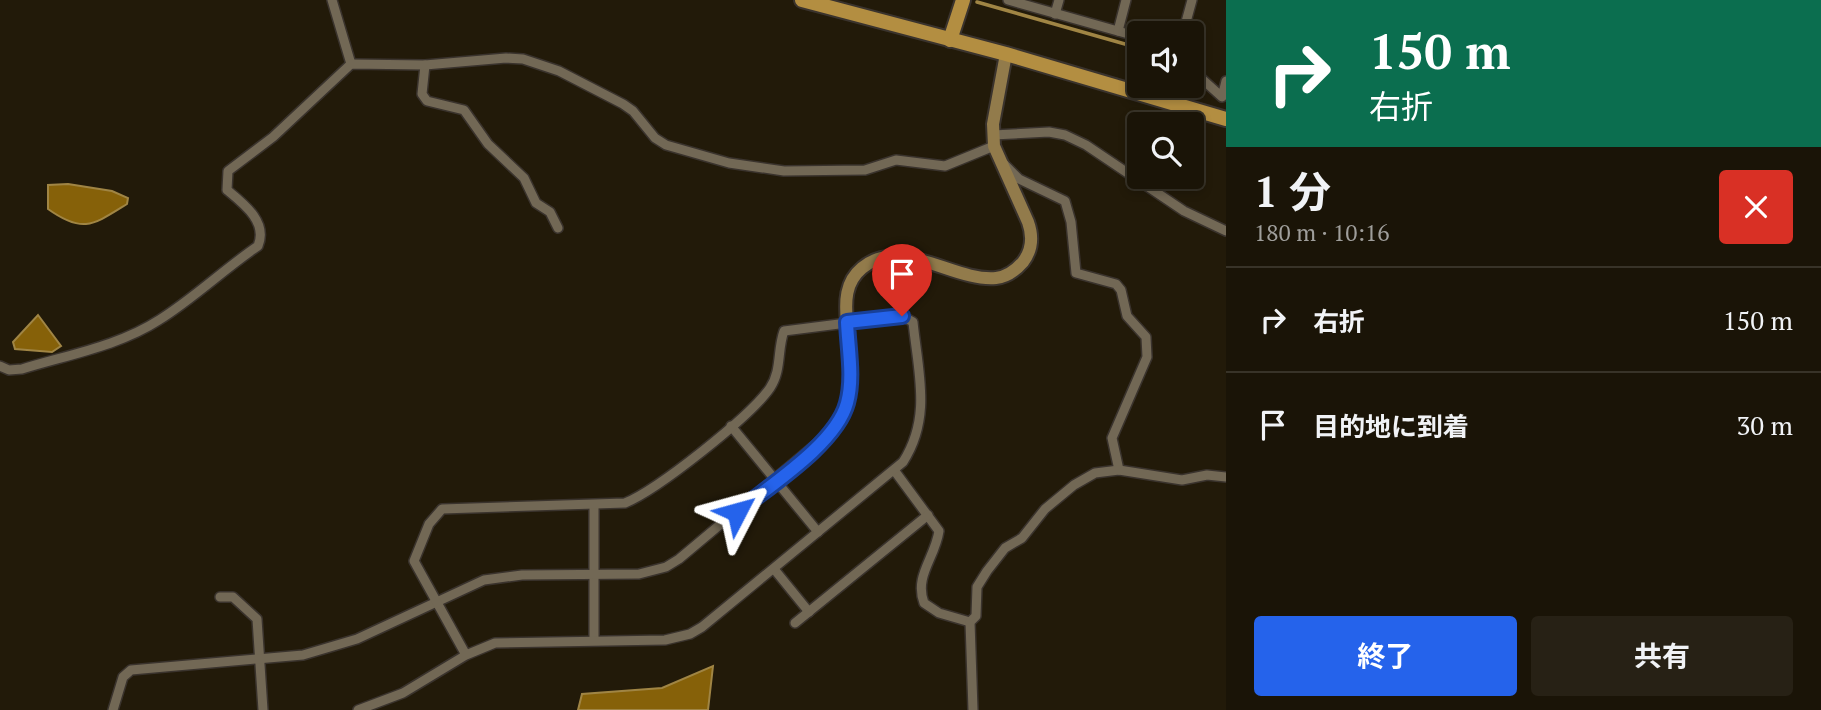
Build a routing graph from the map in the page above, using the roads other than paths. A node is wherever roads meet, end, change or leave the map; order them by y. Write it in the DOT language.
graph roads {
  1 [pos="331,0"];
  2 [pos="802,0"];
  3 [pos="963,0"];
  4 [pos="1008,0"];
  5 [pos="1059,0"];
  6 [pos="1126,0"];
  7 [pos="1192,0"];
  8 [pos="1055,14"];
  9 [pos="1186,21"];
  10 [pos="1118,31"];
  11 [pos="1127,34"];
  12 [pos="950,40"];
  13 [pos="1006,54"];
  14 [pos="351,64"];
  15 [pos="425,65"];
  16 [pos="1204,81"];
  17 [pos="1226,81"];
  18 [pos="1226,119"];
  19 [pos="993,141"];
  20 [pos="999,162"];
  21 [pos="558,228"];
  22 [pos="1226,231"];
  23 [pos="847,322"];
  24 [pos="0,366"];
  25 [pos="731,426"];
  26 [pos="894,470"];
  27 [pos="1119,470"];
  28 [pos="1226,477"];
  29 [pos="776,481"];
  30 [pos="594,506"];
  31 [pos="928,514"];
  32 [pos="818,532"];
  33 [pos="774,569"];
  34 [pos="593,574"];
  35 [pos="219,597"];
  36 [pos="436,600"];
  37 [pos="809,612"];
  38 [pos="970,622"];
  39 [pos="795,623"];
  40 [pos="594,640"];
  41 [pos="466,655"];
  42 [pos="259,658"];
  43 [pos="113,710"];
  44 [pos="263,710"];
  45 [pos="358,710"];
  46 [pos="973,710"];
  1 -- 14 [label="street"];
  2 -- 12 [label="main road"];
  3 -- 12 [label="main road"];
  4 -- 8 [label="street"];
  5 -- 8 [label="street"];
  6 -- 10 [label="street"];
  7 -- 9 [label="street"];
  8 -- 10 [label="street"];
  10 -- 11 [label="street"];
  12 -- 13 [label="main road"];
  13 -- 18 [label="main road"];
  13 -- 19 [label="street"];
  14 -- 15 [label="street"];
  14 -- 24 [label="street"];
  15 -- 19 [label="street"];
  15 -- 21 [label="street"];
  16 -- 17 [label="street"];
  19 -- 20 [label="street"];
  19 -- 22 [label="street"];
  20 -- 23 [label="street"];
  20 -- 27 [label="street"];
  23 -- 25 [label="street"];
  23 -- 26 [label="street"];
  23 -- 29 [label="street"];
  25 -- 29 [label="street"];
  25 -- 30 [label="street"];
  26 -- 31 [label="street"];
  26 -- 32 [label="street"];
  27 -- 28 [label="street"];
  27 -- 38 [label="street"];
  29 -- 32 [label="street"];
  29 -- 34 [label="street"];
  30 -- 34 [label="street"];
  30 -- 36 [label="street"];
  31 -- 37 [label="street"];
  31 -- 38 [label="street"];
  32 -- 33 [label="street"];
  33 -- 37 [label="street"];
  33 -- 40 [label="street"];
  34 -- 36 [label="street"];
  34 -- 40 [label="street"];
  35 -- 42 [label="street"];
  36 -- 41 [label="street"];
  36 -- 42 [label="street"];
  37 -- 39 [label="street"];
  38 -- 46 [label="street"];
  40 -- 41 [label="street"];
  41 -- 45 [label="street"];
  42 -- 43 [label="street"];
  42 -- 44 [label="street"];
}
